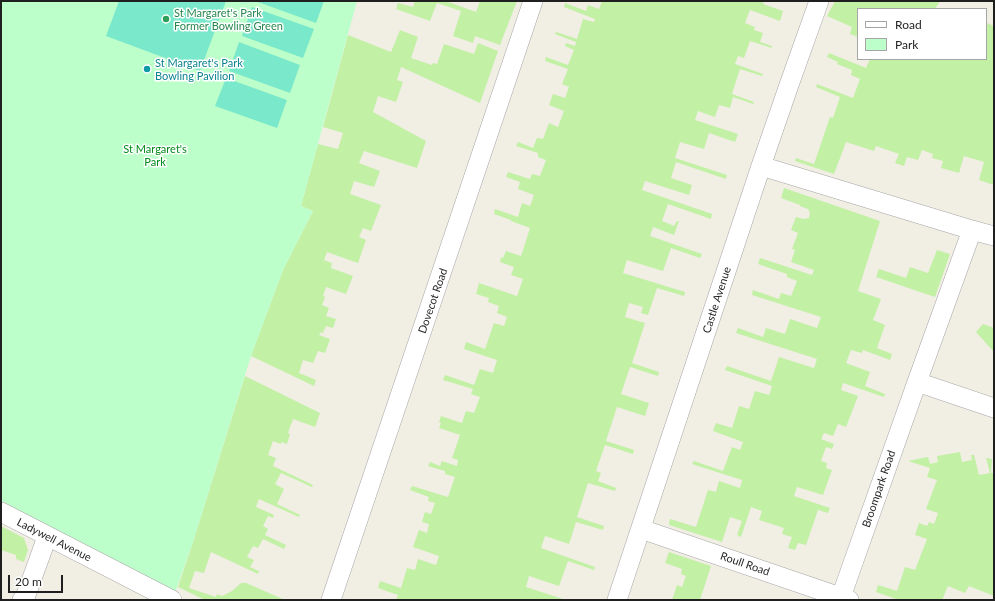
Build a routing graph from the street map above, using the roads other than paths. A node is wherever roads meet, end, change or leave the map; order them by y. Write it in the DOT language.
graph roads {
  1 [pos="533,1"];
  2 [pos="819,1"];
  3 [pos="761,166"];
  4 [pos="972,230"];
  5 [pos="994,236"];
  6 [pos="917,382"];
  7 [pos="994,408"];
  8 [pos="1,512"];
  9 [pos="641,529"];
  10 [pos="47,537"];
  11 [pos="845,599"];
  12 [pos="22,600"];
  13 [pos="172,600"];
  14 [pos="332,600"];
  15 [pos="617,600"];
  1 -- 14 [label="street, Dovecot Road"];
  2 -- 3 [label="street, Castle Avenue"];
  3 -- 4 [label="street"];
  3 -- 9 [label="street, Castle Avenue"];
  4 -- 5 [label="street"];
  4 -- 6 [label="street, Broompark Road"];
  6 -- 7 [label="street"];
  6 -- 11 [label="street, Broompark Road"];
  8 -- 10 [label="street, Ladywell Avenue"];
  9 -- 11 [label="street, Roull Road"];
  9 -- 15 [label="street, Castle Avenue"];
  10 -- 12 [label="street"];
  10 -- 13 [label="street, Ladywell Avenue"];
}
